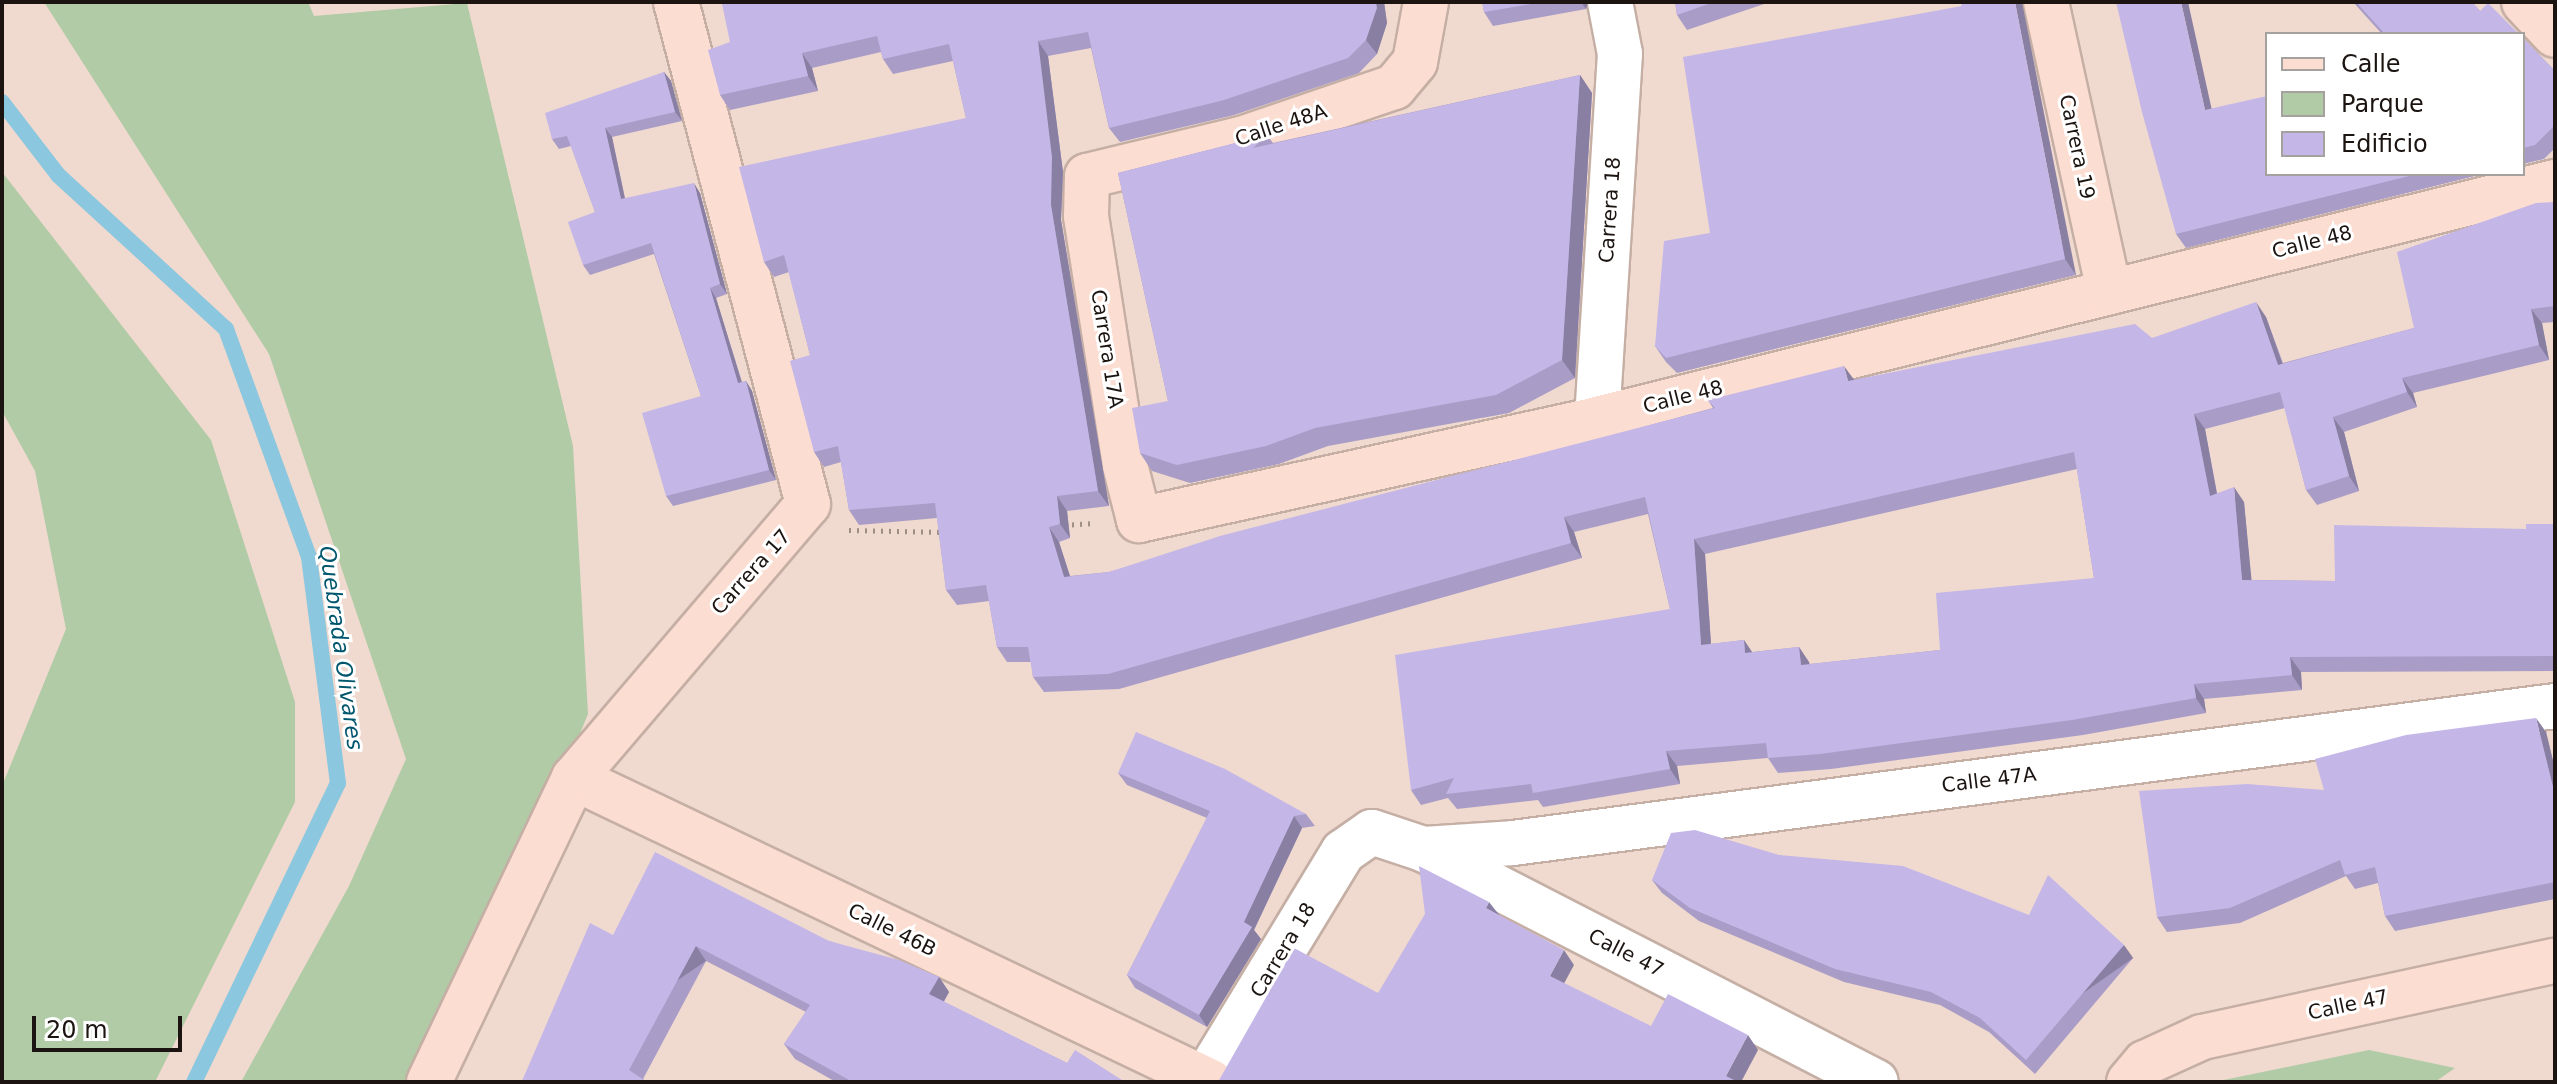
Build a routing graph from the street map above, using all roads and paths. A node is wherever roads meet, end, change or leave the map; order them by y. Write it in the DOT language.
graph roads {
  1 [pos="676,2"];
  2 [pos="1610,2"];
  3 [pos="2046,2"];
  4 [pos="2524,2"];
  5 [pos="1427,8"];
  6 [pos="2555,35"];
  7 [pos="1087,176"];
  8 [pos="2555,182"];
  9 [pos="2109,292"];
  10 [pos="1597,419"];
  11 [pos="800,518"];
  12 [pos="1139,520"];
  13 [pos="1059,525"];
  14 [pos="948,532"];
  15 [pos="2555,706"];
  16 [pos="574,778"];
  17 [pos="1372,832"];
  18 [pos="1423,849"];
  19 [pos="2555,961"];
  20 [pos="2137,1073"];
  21 [pos="1208,1080"];
  22 [pos="429,1082"];
  23 [pos="1876,1082"];
  1 -- 11 [label="street, Carrera 17"];
  2 -- 10 [label="street, Carrera 18"];
  3 -- 9 [label="street, Carrera 19"];
  4 -- 6 [label="street"];
  5 -- 7 [label="street, Calle 48A"];
  7 -- 12 [label="street, Carrera 17A"];
  8 -- 9 [label="street, Calle 48"];
  9 -- 10 [label="street, Calle 48"];
  10 -- 12 [label="street, Calle 48"];
  11 -- 14 [label="path"];
  11 -- 16 [label="street, Carrera 17"];
  12 -- 13 [label="path"];
  15 -- 18 [label="street, Calle 47A"];
  16 -- 21 [label="street, Calle 46B"];
  16 -- 22 [label="street, Carrera 17"];
  17 -- 18 [label="street, Calle 47"];
  17 -- 21 [label="street, Carrera 18"];
  18 -- 23 [label="street, Calle 47"];
  19 -- 20 [label="street, Calle 47"];
}
